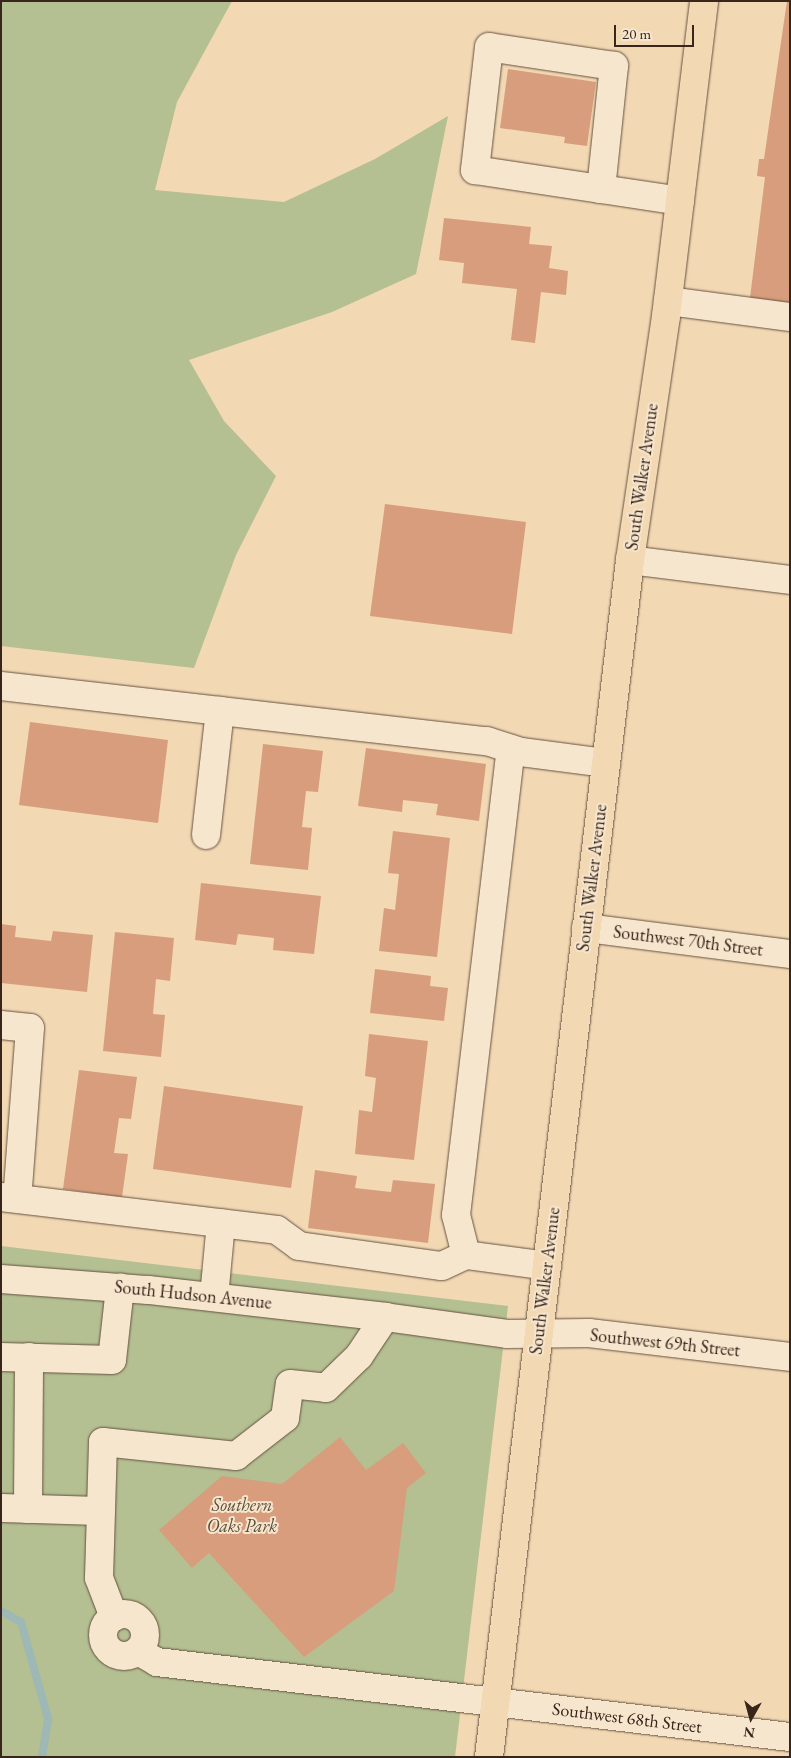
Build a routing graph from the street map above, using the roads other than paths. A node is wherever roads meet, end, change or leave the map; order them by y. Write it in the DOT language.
graph roads {
  1 [pos="701,2"];
  2 [pos="601,189"];
  3 [pos="680,201"];
  4 [pos="668,301"];
  5 [pos="790,317"];
  6 [pos="630,560"];
  7 [pos="790,580"];
  8 [pos="1,686"];
  9 [pos="220,711"];
  10 [pos="511,749"];
  11 [pos="606,763"];
  12 [pos="206,835"];
  13 [pos="586,928"];
  14 [pos="790,954"];
  15 [pos="1,1024"];
  16 [pos="9,1198"];
  17 [pos="221,1223"];
  18 [pos="466,1255"];
  19 [pos="547,1266"];
  20 [pos="1,1279"];
  21 [pos="120,1287"];
  22 [pos="214,1297"];
  23 [pos="384,1317"];
  24 [pos="540,1333"];
  25 [pos="1,1357"];
  26 [pos="29,1357"];
  27 [pos="790,1357"];
  28 [pos="14,1508"];
  29 [pos="101,1511"];
  30 [pos="495,1702"];
  31 [pos="790,1737"];
  32 [pos="488,1757"];
  1 -- 3 [label="main road, South Walker Avenue"];
  2 -- 2 [label="street"];
  2 -- 3 [label="street"];
  3 -- 4 [label="main road, South Walker Avenue"];
  4 -- 5 [label="street"];
  4 -- 6 [label="main road, South Walker Avenue"];
  6 -- 7 [label="street"];
  6 -- 11 [label="main road, South Walker Avenue"];
  8 -- 9 [label="street"];
  9 -- 10 [label="street"];
  9 -- 12 [label="street"];
  10 -- 11 [label="street"];
  10 -- 18 [label="street"];
  11 -- 13 [label="main road, South Walker Avenue"];
  13 -- 14 [label="street, Southwest 70th Street"];
  13 -- 19 [label="main road, South Walker Avenue"];
  15 -- 16 [label="street"];
  16 -- 17 [label="street"];
  17 -- 18 [label="street"];
  17 -- 22 [label="street"];
  18 -- 19 [label="street"];
  19 -- 24 [label="main road, South Walker Avenue"];
  20 -- 21 [label="street, South Hudson Avenue"];
  21 -- 22 [label="street, South Hudson Avenue"];
  21 -- 26 [label="street"];
  22 -- 23 [label="street, South Hudson Avenue"];
  23 -- 24 [label="street, South Hudson Avenue"];
  23 -- 29 [label="street"];
  24 -- 27 [label="street, Southwest 69th Street"];
  24 -- 30 [label="main road, South Walker Avenue"];
  25 -- 26 [label="street"];
  26 -- 28 [label="street"];
  28 -- 29 [label="street"];
  29 -- 30 [label="street, Southwest 68th Street"];
  30 -- 31 [label="street, Southwest 68th Street"];
  30 -- 32 [label="main road, South Walker Avenue"];
}
